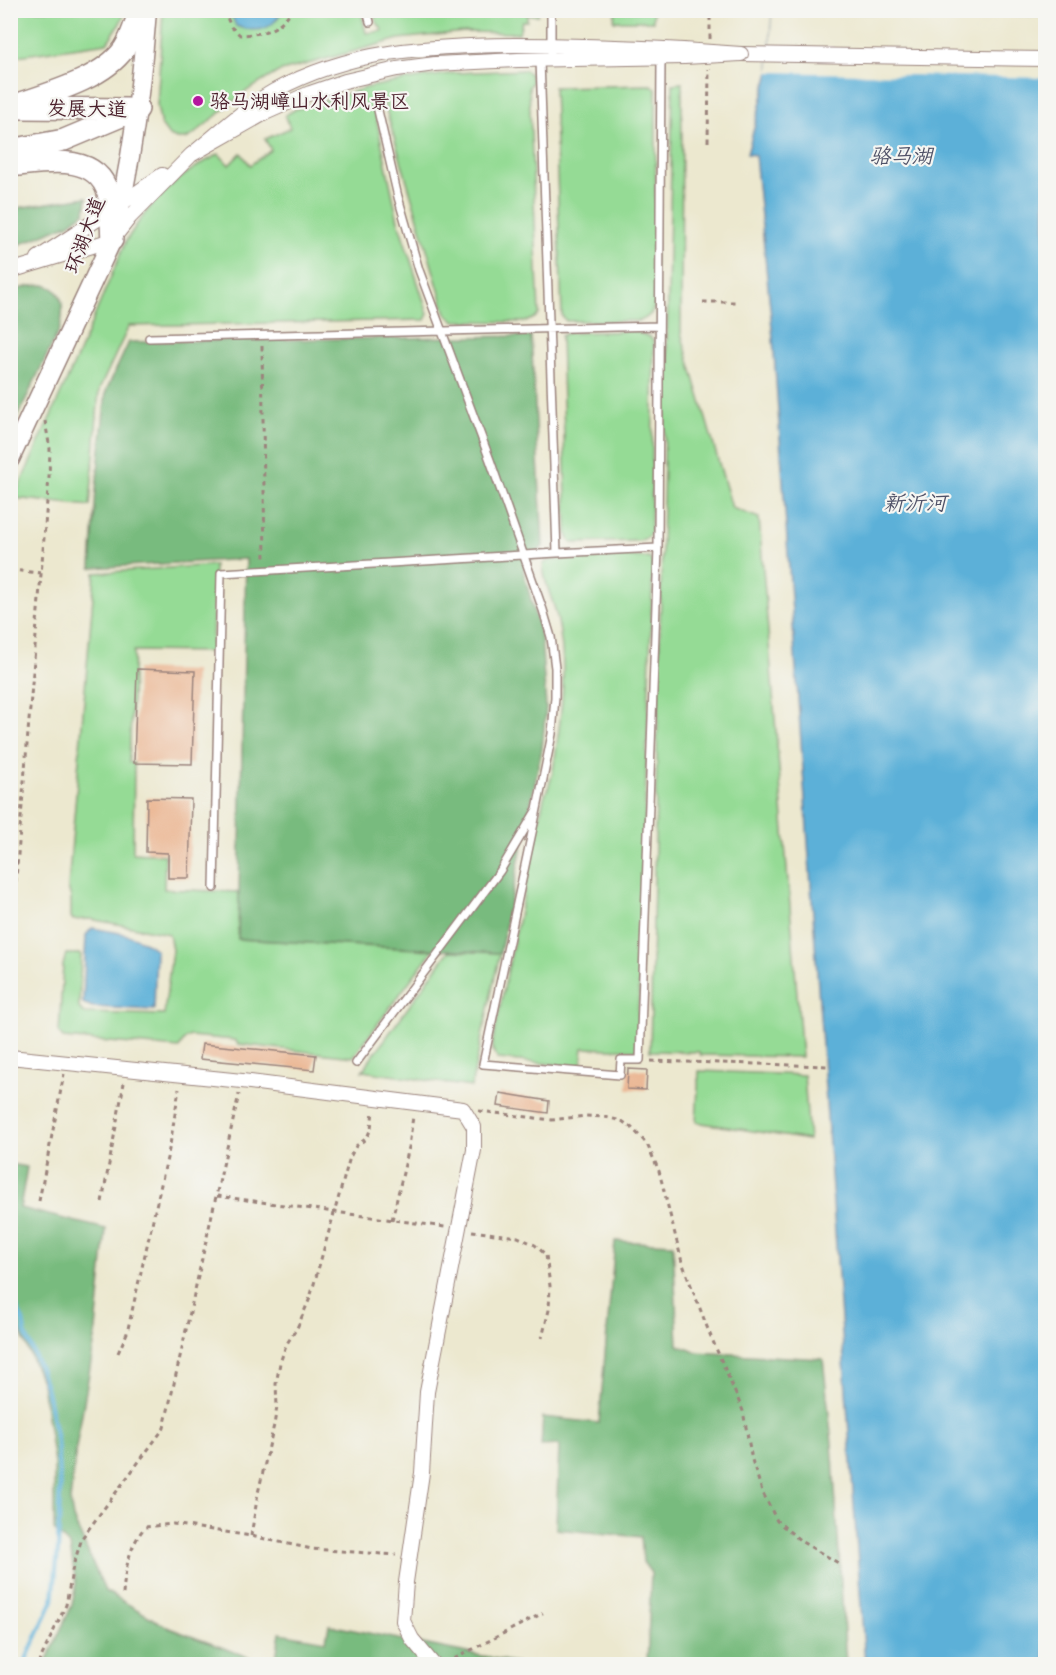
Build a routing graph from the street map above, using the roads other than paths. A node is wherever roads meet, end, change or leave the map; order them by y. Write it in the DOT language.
graph roads {
  1 [pos="140,10"];
  2 [pos="147,10"];
  3 [pos="367,10"];
  4 [pos="550,10"];
  5 [pos="369,22"];
  6 [pos="421,48"];
  7 [pos="546,52"];
  8 [pos="384,53"];
  9 [pos="661,53"];
  10 [pos="1046,59"];
  11 [pos="423,65"];
  12 [pos="387,71"];
  13 [pos="377,106"];
  14 [pos="10,107"];
  15 [pos="138,109"];
  16 [pos="10,150"];
  17 [pos="191,155"];
  18 [pos="10,166"];
  19 [pos="115,208"];
  20 [pos="112,240"];
  21 [pos="27,266"];
  22 [pos="10,271"];
  23 [pos="659,326"];
  24 [pos="549,329"];
  25 [pos="442,331"];
  26 [pos="149,338"];
  27 [pos="10,459"];
  28 [pos="658,548"];
  29 [pos="557,553"];
  30 [pos="524,555"];
  31 [pos="537,809"];
  32 [pos="213,888"];
  33 [pos="10,1057"];
  34 [pos="356,1063"];
  35 [pos="433,1665"];
  1 -- 14 [label="main road"];
  2 -- 15 [label="main road, 环湖大道"];
  3 -- 5 [label="lane"];
  4 -- 7 [label="lane"];
  6 -- 7 [label="street"];
  6 -- 8 [label="street"];
  6 -- 11 [label="street"];
  7 -- 9 [label="street"];
  7 -- 11 [label="street"];
  7 -- 24 [label="lane"];
  8 -- 12 [label="street"];
  8 -- 17 [label="street"];
  9 -- 10 [label="street, bridge"];
  9 -- 23 [label="lane"];
  11 -- 12 [label="street"];
  12 -- 17 [label="street"];
  13 -- 25 [label="lane"];
  14 -- 15 [label="main road, 发展大道"];
  15 -- 16 [label="main road, 发展大道"];
  15 -- 19 [label="main road, 环湖大道"];
  17 -- 19 [label="street"];
  17 -- 20 [label="street"];
  18 -- 19 [label="main road"];
  19 -- 20 [label="main road"];
  19 -- 21 [label="street"];
  20 -- 21 [label="street"];
  20 -- 27 [label="main road, 环湖大道"];
  21 -- 22 [label="street"];
  23 -- 24 [label="lane"];
  23 -- 28 [label="lane"];
  24 -- 25 [label="lane"];
  24 -- 29 [label="lane"];
  25 -- 26 [label="lane"];
  25 -- 30 [label="lane"];
  28 -- 29 [label="lane"];
  28 -- 31 [label="lane"];
  29 -- 30 [label="lane"];
  30 -- 31 [label="lane"];
  30 -- 32 [label="lane"];
  31 -- 34 [label="lane"];
  33 -- 35 [label="street"];
}
